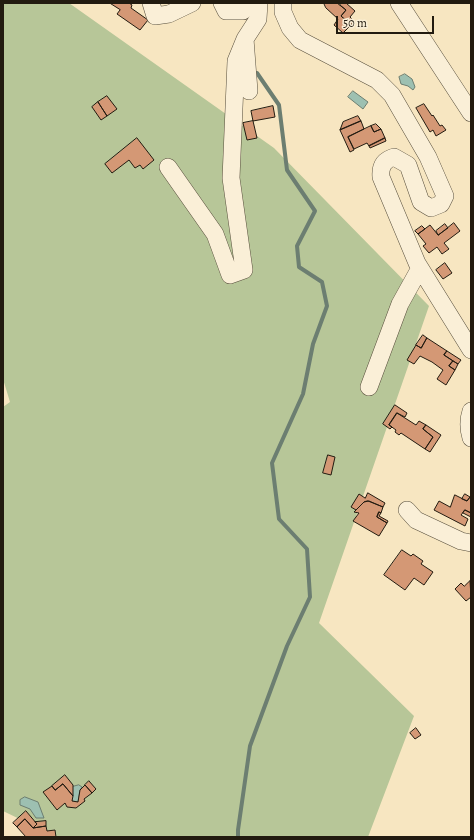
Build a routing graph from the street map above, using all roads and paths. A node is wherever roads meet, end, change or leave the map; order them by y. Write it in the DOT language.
graph roads {
  1 [pos="152,3"];
  2 [pos="192,3"];
  3 [pos="222,3"];
  4 [pos="249,3"];
  5 [pos="259,3"];
  6 [pos="283,3"];
  7 [pos="399,3"];
  8 [pos="245,39"];
  9 [pos="249,91"];
  10 [pos="471,113"];
  11 [pos="168,167"];
  12 [pos="420,268"];
  13 [pos="471,350"];
  14 [pos="369,386"];
  15 [pos="471,411"];
  16 [pos="471,438"];
  17 [pos="407,510"];
  18 [pos="471,543"];
  1 -- 2 [label="street"];
  3 -- 4 [label="street"];
  5 -- 8 [label="street"];
  6 -- 12 [label="street"];
  7 -- 10 [label="street"];
  8 -- 9 [label="street"];
  8 -- 11 [label="street"];
  12 -- 13 [label="street"];
  12 -- 14 [label="street"];
  15 -- 16 [label="street"];
  17 -- 18 [label="street"];
}
